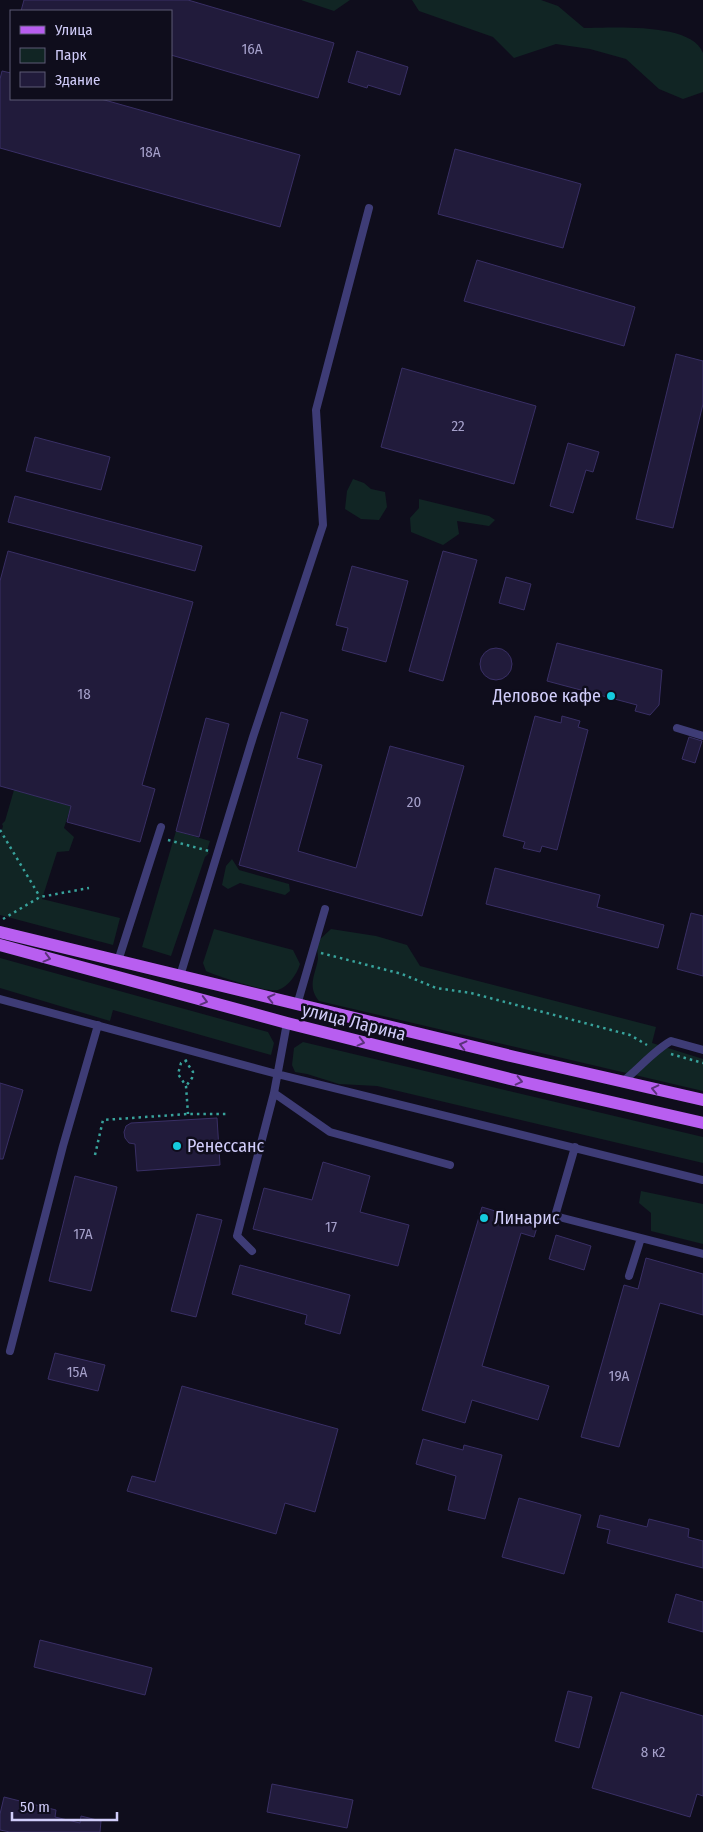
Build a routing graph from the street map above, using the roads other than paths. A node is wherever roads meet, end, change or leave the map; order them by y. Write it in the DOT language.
graph roads {
  1 [pos="369,208"];
  2 [pos="677,728"];
  3 [pos="703,736"];
  4 [pos="160,827"];
  5 [pos="325,909"];
  6 [pos="1,926"];
  7 [pos="0,946"];
  8 [pos="118,961"];
  9 [pos="180,976"];
  10 [pos="0,999"];
  11 [pos="297,1005"];
  12 [pos="287,1023"];
  13 [pos="98,1026"];
  14 [pos="703,1050"];
  15 [pos="277,1074"];
  16 [pos="622,1082"];
  17 [pos="274,1093"];
  18 [pos="703,1100"];
  19 [pos="703,1122"];
  20 [pos="575,1147"];
  21 [pos="450,1165"];
  22 [pos="703,1180"];
  23 [pos="640,1238"];
  24 [pos="252,1251"];
  25 [pos="703,1254"];
  26 [pos="629,1276"];
  27 [pos="10,1351"];
  1 -- 9 [label="lane"];
  2 -- 3 [label="lane"];
  4 -- 8 [label="lane"];
  5 -- 11 [label="lane"];
  6 -- 8 [label="main road, улица Ларина"];
  7 -- 12 [label="main road, улица Ларина, one-way"];
  8 -- 9 [label="main road, улица Ларина"];
  11 -- 9 [label="main road, улица Ларина, one-way"];
  10 -- 13 [label="lane"];
  16 -- 11 [label="main road, улица Ларина, one-way"];
  12 -- 15 [label="lane"];
  12 -- 19 [label="main road, улица Ларина, one-way"];
  13 -- 15 [label="lane"];
  13 -- 27 [label="lane"];
  14 -- 16 [label="lane"];
  15 -- 17 [label="lane"];
  15 -- 20 [label="lane"];
  18 -- 16 [label="main road, улица Ларина, one-way"];
  17 -- 21 [label="lane"];
  17 -- 24 [label="lane"];
  20 -- 22 [label="lane"];
  20 -- 23 [label="lane"];
  23 -- 25 [label="lane"];
  23 -- 26 [label="lane"];
}
